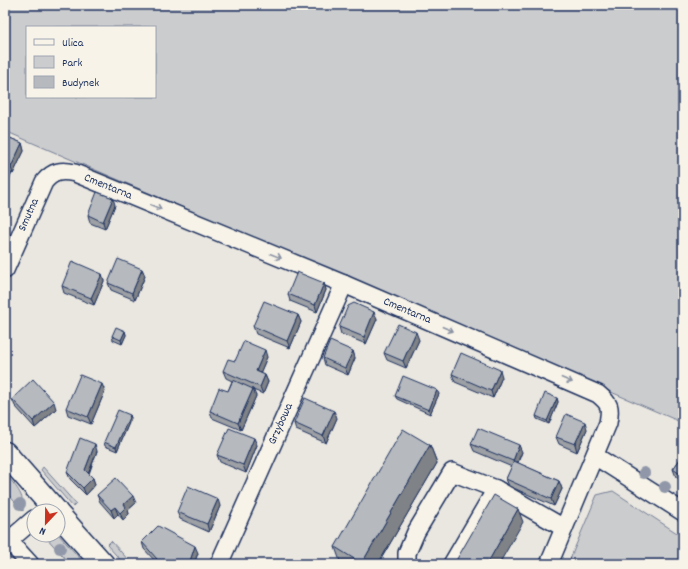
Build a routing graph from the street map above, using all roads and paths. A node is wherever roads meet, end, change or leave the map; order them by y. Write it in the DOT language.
graph roads {
  1 [pos="44,182"];
  2 [pos="5,270"];
  3 [pos="344,284"];
  4 [pos="5,453"];
  5 [pos="595,456"];
  6 [pos="496,490"];
  7 [pos="41,503"];
  8 [pos="683,512"];
  9 [pos="26,528"];
  10 [pos="564,528"];
  11 [pos="66,529"];
  12 [pos="7,542"];
  13 [pos="30,564"];
  14 [pos="103,564"];
  15 [pos="219,564"];
  16 [pos="407,564"];
  17 [pos="452,564"];
  18 [pos="549,564"];
  1 -- 2 [label="street, Smutna"];
  1 -- 3 [label="street, Cmentarna, one-way"];
  3 -- 5 [label="street, Cmentarna, one-way"];
  3 -- 15 [label="street, Grzybowa"];
  4 -- 7 [label="main road"];
  5 -- 8 [label="street"];
  5 -- 10 [label="street, Cmentarna"];
  6 -- 10 [label="street"];
  6 -- 16 [label="street"];
  6 -- 17 [label="street"];
  9 -- 12 [label="street"];
  10 -- 18 [label="street, Cmentarna"];
  11 -- 14 [label="main road"];
  12 -- 13 [label="street"];
}
